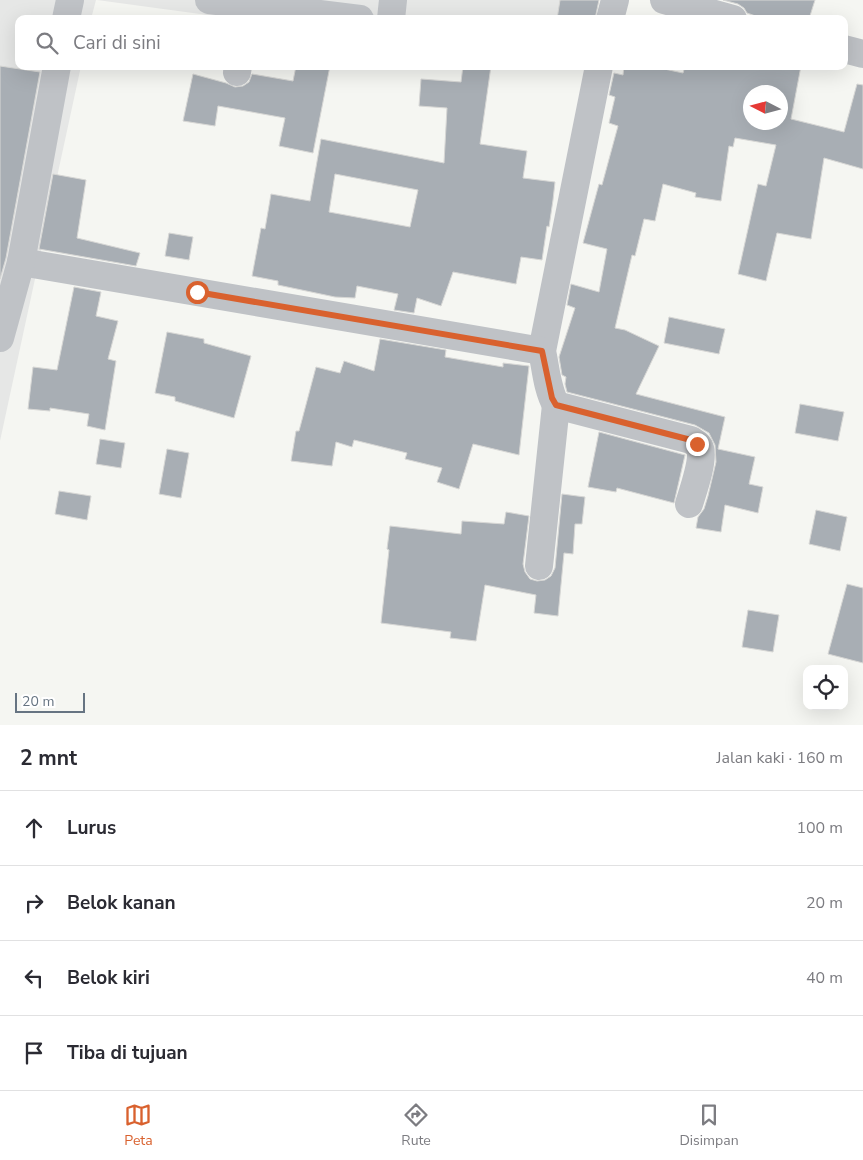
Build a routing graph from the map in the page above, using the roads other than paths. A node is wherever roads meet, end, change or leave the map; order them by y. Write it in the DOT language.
graph roads {
  1 [pos="70,0"];
  2 [pos="209,0"];
  3 [pos="394,0"];
  4 [pos="615,0"];
  5 [pos="664,0"];
  6 [pos="245,11"];
  7 [pos="67,15"];
  8 [pos="302,15"];
  9 [pos="391,15"];
  10 [pos="611,15"];
  11 [pos="718,15"];
  12 [pos="848,50"];
  13 [pos="863,54"];
  14 [pos="57,70"];
  15 [pos="598,70"];
  16 [pos="20,262"];
  17 [pos="0,338"];
  18 [pos="542,351"];
  19 [pos="556,405"];
  20 [pos="690,504"];
  21 [pos="539,566"];
  1 -- 7 [label="street"];
  2 -- 6 [label="street"];
  3 -- 9 [label="street"];
  4 -- 10 [label="street"];
  5 -- 11 [label="street"];
  6 -- 8 [label="street"];
  12 -- 13 [label="street"];
  14 -- 16 [label="street"];
  15 -- 18 [label="street"];
  16 -- 17 [label="street"];
  16 -- 18 [label="street"];
  18 -- 19 [label="street"];
  19 -- 20 [label="street"];
  19 -- 21 [label="street"];
}
